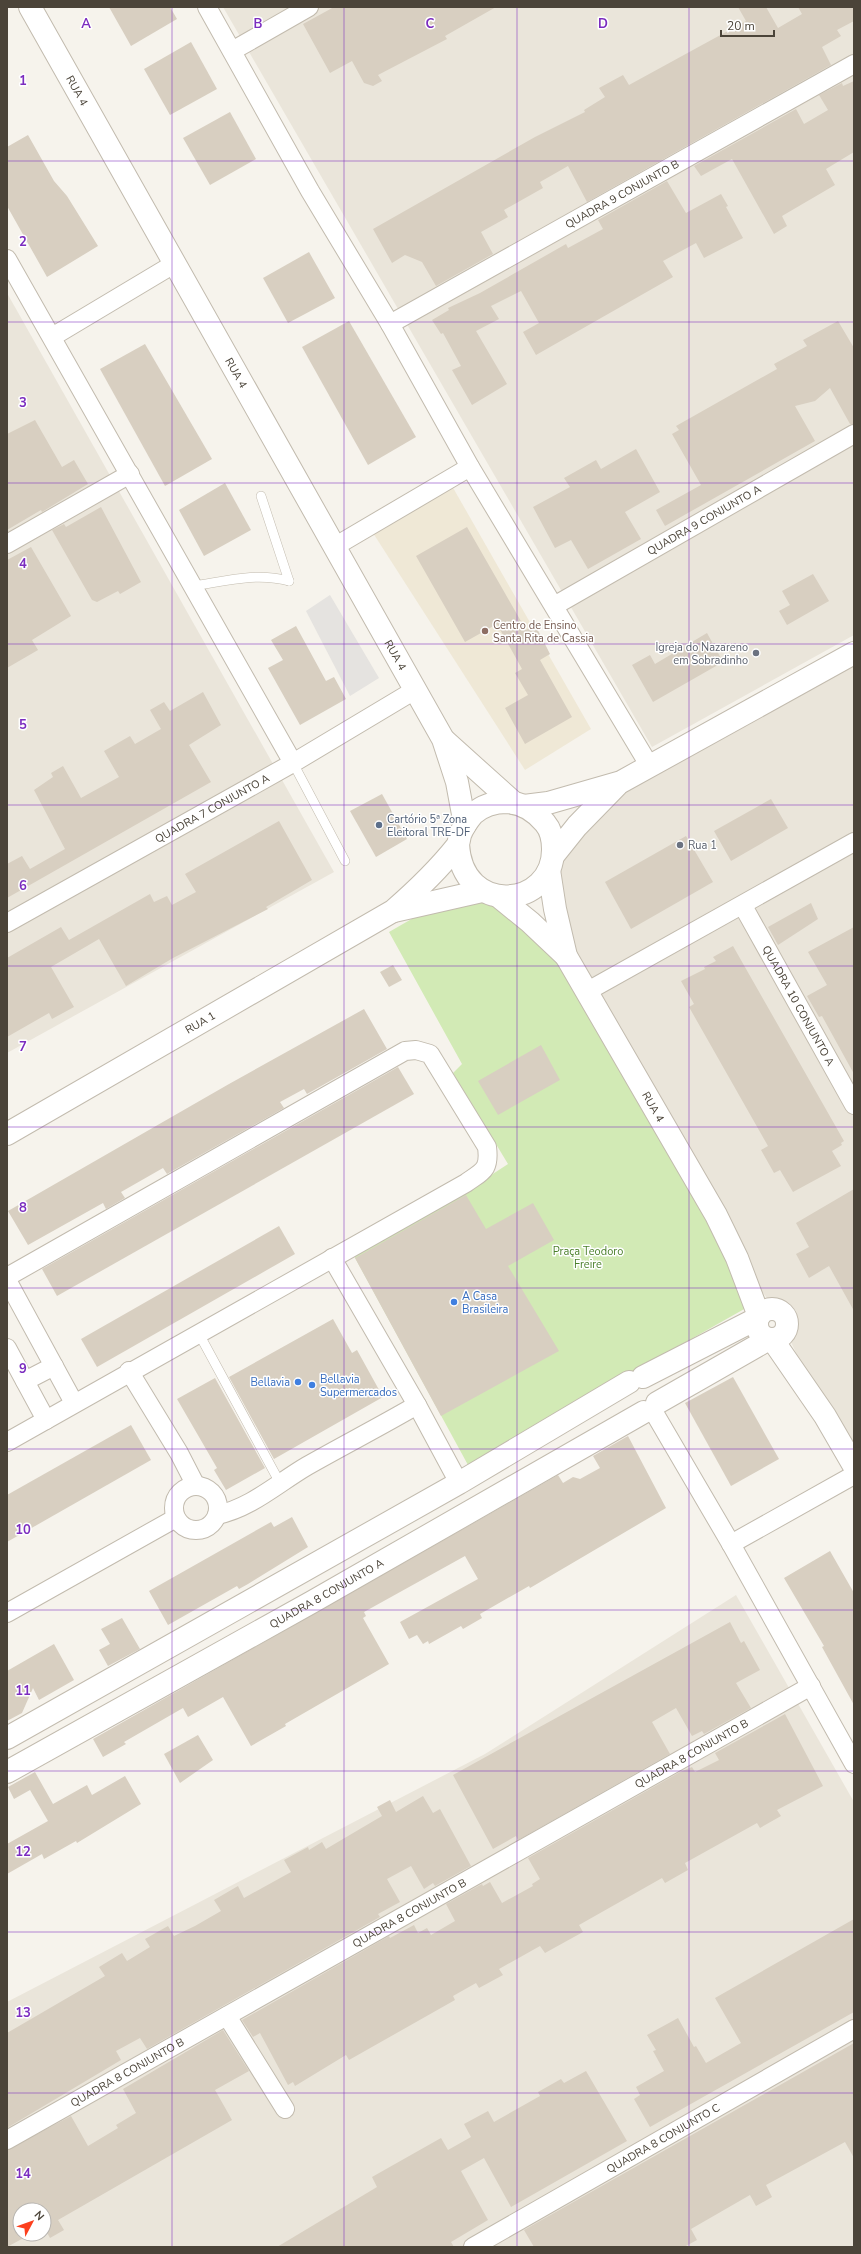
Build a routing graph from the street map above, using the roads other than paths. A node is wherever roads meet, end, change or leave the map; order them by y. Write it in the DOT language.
graph roads {
  1 [pos="30,7"];
  2 [pos="207,7"];
  3 [pos="309,7"];
  4 [pos="232,51"];
  5 [pos="854,64"];
  6 [pos="7,259"];
  7 [pos="174,264"];
  8 [pos="390,324"];
  9 [pos="52,337"];
  10 [pos="854,434"];
  11 [pos="470,467"];
  12 [pos="130,474"];
  13 [pos="261,496"];
  14 [pos="7,544"];
  15 [pos="334,546"];
  16 [pos="194,586"];
  17 [pos="554,606"];
  18 [pos="854,653"];
  19 [pos="415,690"];
  20 [pos="442,739"];
  21 [pos="293,763"];
  22 [pos="649,765"];
  23 [pos="621,782"];
  24 [pos="519,804"];
  25 [pos="462,834"];
  26 [pos="854,842"];
  27 [pos="345,861"];
  28 [pos="551,863"];
  29 [pos="490,894"];
  30 [pos="743,906"];
  31 [pos="393,911"];
  32 [pos="7,923"];
  33 [pos="566,956"];
  34 [pos="586,992"];
  35 [pos="854,1106"];
  36 [pos="7,1134"];
  37 [pos="332,1258"];
  38 [pos="7,1279"];
  39 [pos="764,1315"];
  40 [pos="198,1332"];
  41 [pos="775,1336"];
  42 [pos="7,1348"];
  43 [pos="54,1366"];
  44 [pos="129,1371"];
  45 [pos="636,1380"];
  46 [pos="25,1381"];
  47 [pos="74,1403"];
  48 [pos="417,1405"];
  49 [pos="651,1408"];
  50 [pos="46,1420"];
  51 [pos="7,1442"];
  52 [pos="854,1466"];
  53 [pos="854,1474"];
  54 [pos="280,1483"];
  55 [pos="459,1483"];
  56 [pos="196,1486"];
  57 [pos="217,1515"];
  58 [pos="176,1518"];
  59 [pos="731,1544"];
  60 [pos="327,1558"];
  61 [pos="295,1576"];
  62 [pos="343,1584"];
  63 [pos="312,1602"];
  64 [pos="7,1613"];
  65 [pos="811,1686"];
  66 [pos="7,1738"];
  67 [pos="854,1764"];
  68 [pos="7,1772"];
  69 [pos="227,2016"];
  70 [pos="854,2029"];
  71 [pos="285,2109"];
  72 [pos="7,2140"];
  73 [pos="473,2247"];
  1 -- 7 [label="street, RUA 4"];
  2 -- 4 [label="street"];
  3 -- 4 [label="street"];
  4 -- 8 [label="street"];
  5 -- 8 [label="street, QUADRA 9 CONJUNTO B"];
  6 -- 9 [label="street"];
  7 -- 9 [label="street"];
  7 -- 15 [label="street, RUA 4"];
  8 -- 11 [label="street"];
  9 -- 12 [label="street"];
  10 -- 17 [label="street, QUADRA 9 CONJUNTO A"];
  11 -- 15 [label="street"];
  11 -- 17 [label="street"];
  12 -- 14 [label="street"];
  12 -- 16 [label="street"];
  13 -- 16 [label="lane"];
  15 -- 19 [label="street, RUA 4"];
  16 -- 21 [label="street"];
  17 -- 22 [label="street"];
  18 -- 22 [label="street"];
  19 -- 20 [label="street, RUA 4"];
  19 -- 21 [label="street, QUADRA 7 CONJUNTO A"];
  20 -- 24 [label="street"];
  20 -- 25 [label="street"];
  21 -- 27 [label="lane"];
  21 -- 32 [label="street, QUADRA 7 CONJUNTO A"];
  22 -- 23 [label="street"];
  23 -- 24 [label="street"];
  23 -- 28 [label="street"];
  24 -- 25 [label="street"];
  24 -- 28 [label="street"];
  25 -- 29 [label="street"];
  25 -- 31 [label="street"];
  26 -- 30 [label="street"];
  28 -- 29 [label="street"];
  28 -- 33 [label="street"];
  29 -- 31 [label="street"];
  29 -- 33 [label="street"];
  30 -- 34 [label="street"];
  30 -- 35 [label="street, QUADRA 10 CONJUNTO A"];
  31 -- 36 [label="street, RUA 1"];
  33 -- 34 [label="street, RUA 4"];
  34 -- 39 [label="street, RUA 4"];
  37 -- 38 [label="street"];
  37 -- 40 [label="street"];
  37 -- 48 [label="street"];
  38 -- 43 [label="street"];
  39 -- 41 [label="street, RUA 4"];
  39 -- 45 [label="street"];
  40 -- 44 [label="street"];
  40 -- 54 [label="lane"];
  41 -- 49 [label="street, QUADRA 8 CONJUNTO A"];
  41 -- 52 [label="street, RUA 4"];
  42 -- 46 [label="street"];
  43 -- 46 [label="street"];
  43 -- 47 [label="street"];
  44 -- 47 [label="street"];
  44 -- 56 [label="street"];
  45 -- 49 [label="street"];
  45 -- 49 [label="street"];
  45 -- 55 [label="street"];
  46 -- 50 [label="street"];
  47 -- 50 [label="street"];
  48 -- 54 [label="street"];
  48 -- 55 [label="street"];
  49 -- 59 [label="street"];
  49 -- 62 [label="street, QUADRA 8 CONJUNTO A"];
  50 -- 51 [label="street"];
  53 -- 59 [label="street"];
  54 -- 57 [label="street"];
  55 -- 60 [label="street"];
  56 -- 57 [label="street"];
  56 -- 58 [label="street"];
  57 -- 58 [label="street"];
  58 -- 64 [label="street"];
  59 -- 65 [label="street"];
  60 -- 61 [label="street"];
  60 -- 62 [label="street"];
  61 -- 63 [label="street"];
  61 -- 66 [label="street"];
  62 -- 63 [label="street, QUADRA 8 CONJUNTO A"];
  63 -- 68 [label="street, QUADRA 8 CONJUNTO A"];
  65 -- 67 [label="street"];
  65 -- 69 [label="street, QUADRA 8 CONJUNTO B"];
  69 -- 71 [label="street"];
  69 -- 72 [label="street, QUADRA 8 CONJUNTO B"];
  70 -- 73 [label="street, QUADRA 8 CONJUNTO C"];
}
